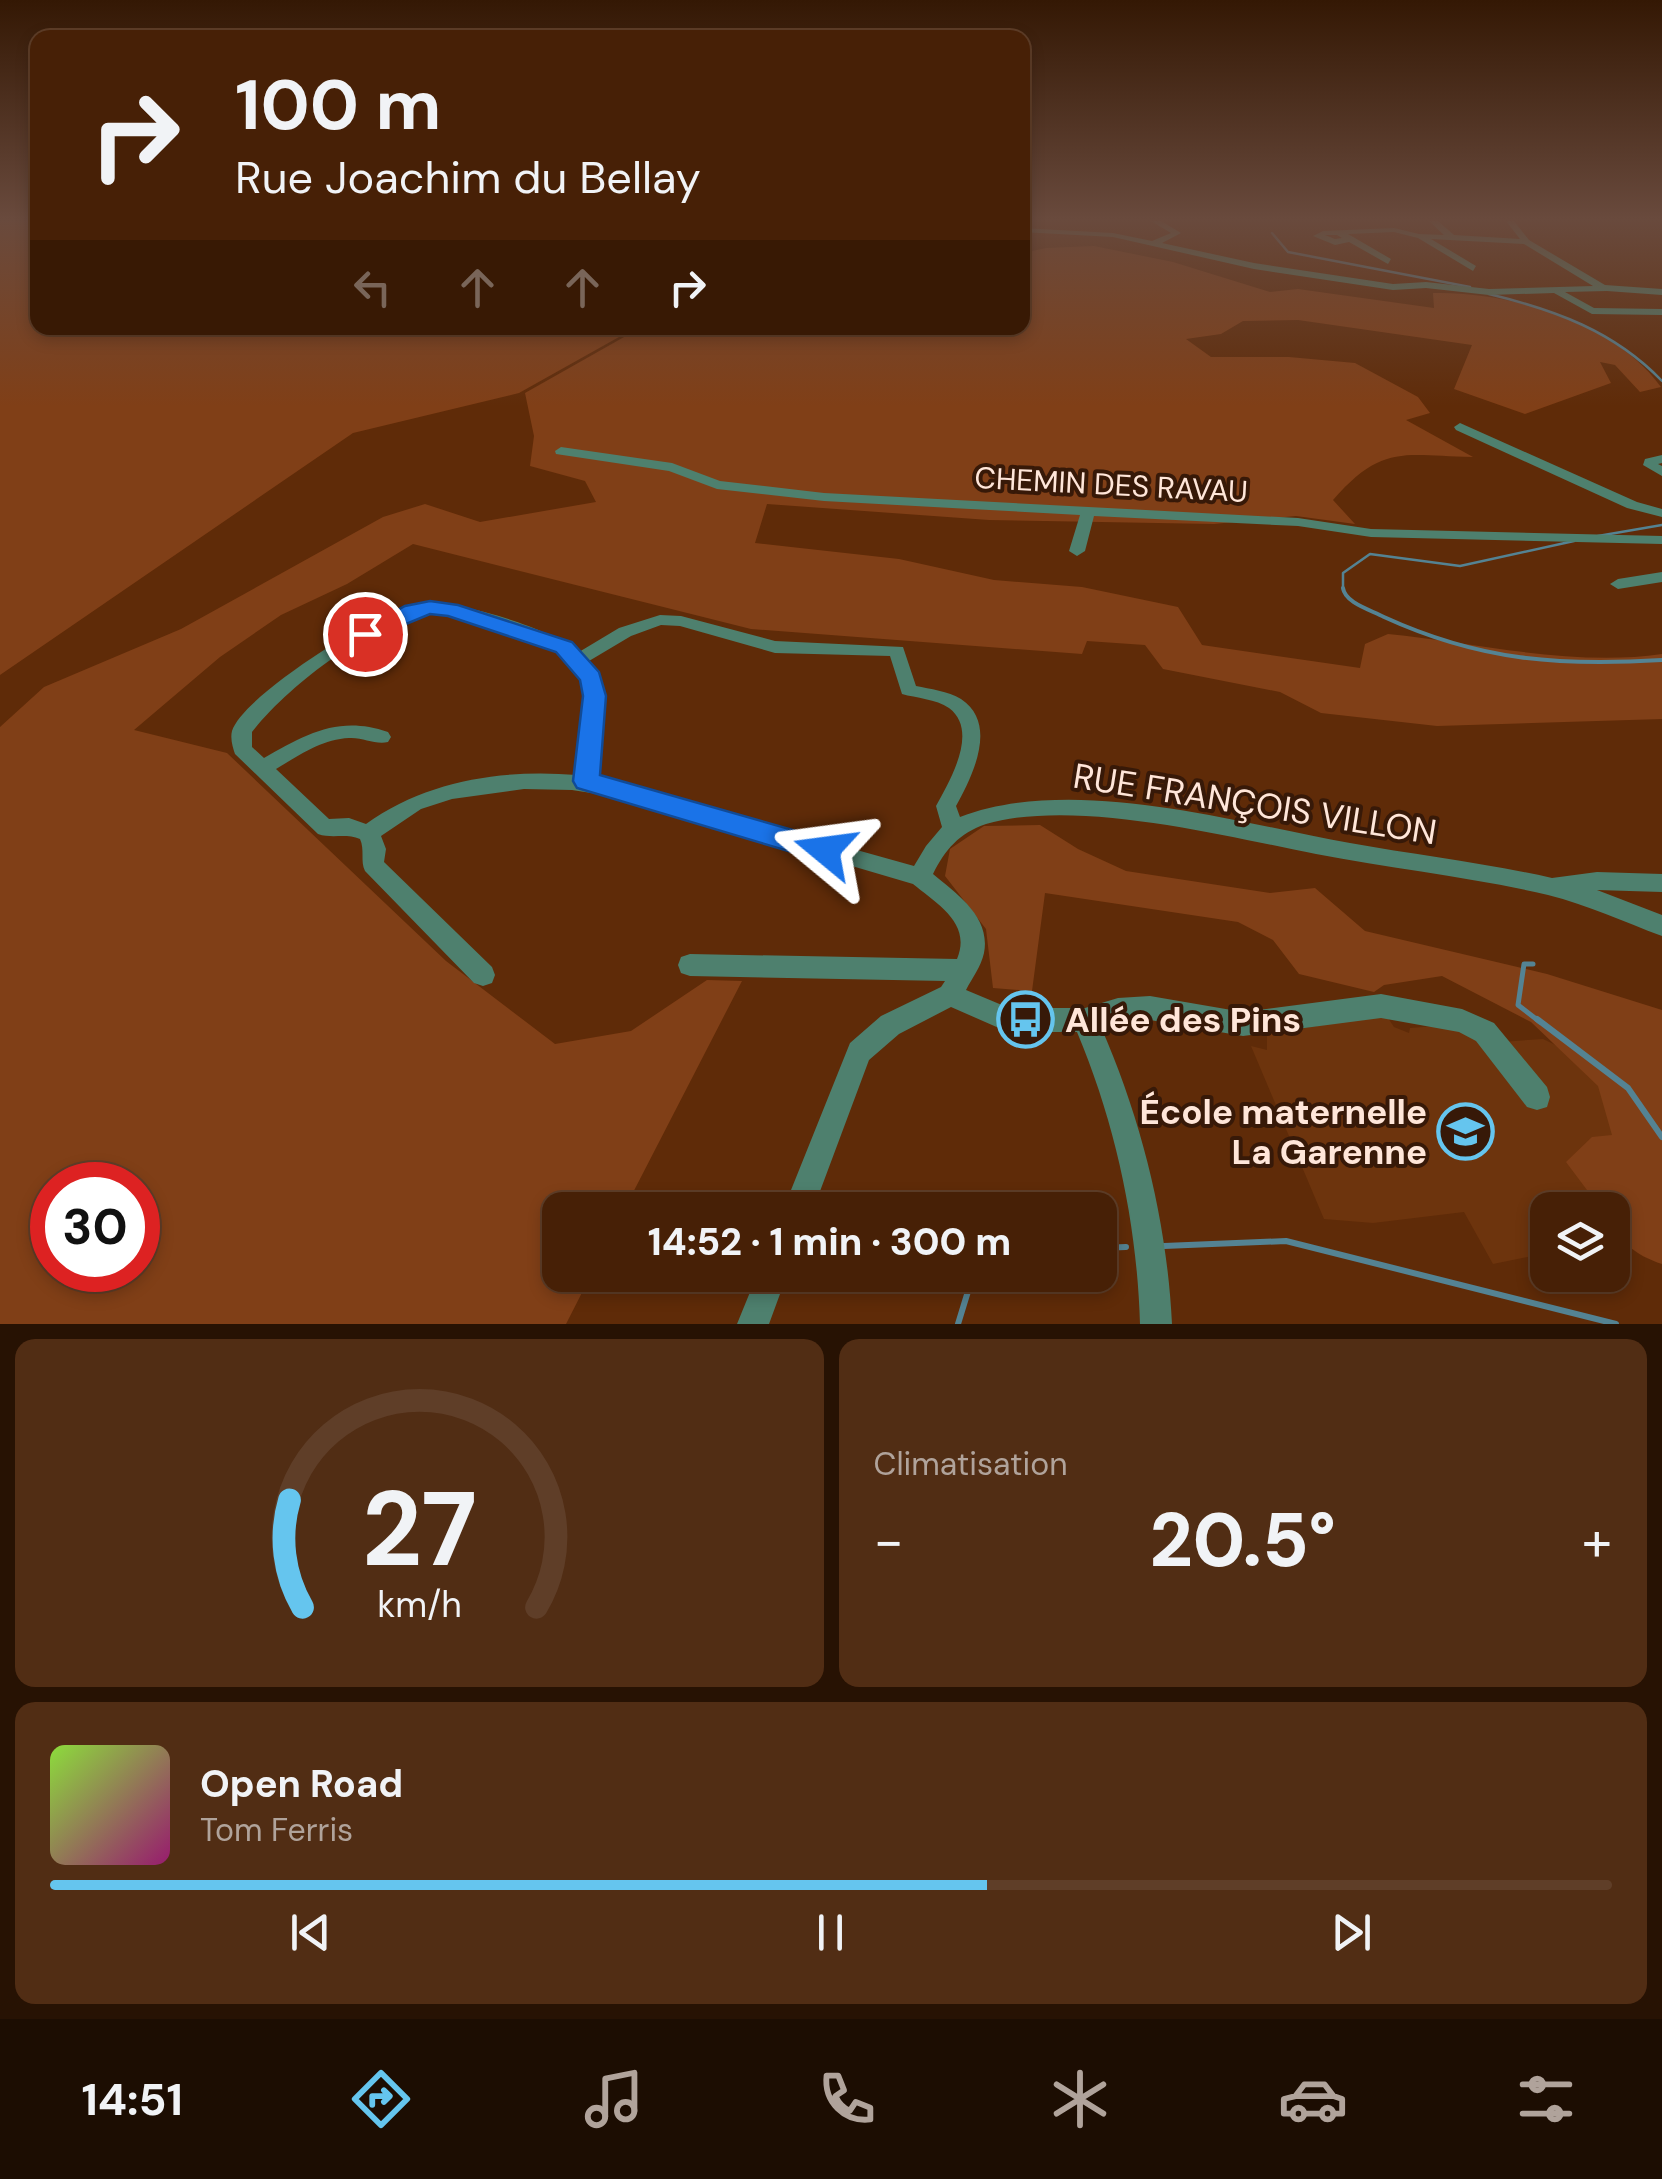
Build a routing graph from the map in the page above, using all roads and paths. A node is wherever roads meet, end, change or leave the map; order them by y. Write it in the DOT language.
graph roads {
  1 [pos="1365,283"];
  2 [pos="1599,283"];
  3 [pos="1608,288"];
  4 [pos="1557,291"];
  5 [pos="1662,292"];
  6 [pos="1662,312"];
  7 [pos="1633,314"];
  8 [pos="1645,329"];
  9 [pos="1460,427"];
  10 [pos="561,451"];
  11 [pos="1662,459"];
  12 [pos="1662,472"];
  13 [pos="1088,511"];
  14 [pos="1662,513"];
  15 [pos="1662,540"];
  16 [pos="1077,551"];
  17 [pos="1662,576"];
  18 [pos="1618,584"];
  19 [pos="578,660"];
  20 [pos="381,738"];
  21 [pos="262,768"];
  22 [pos="586,781"];
  23 [pos="952,829"];
  24 [pos="369,832"];
  25 [pos="920,877"];
  26 [pos="1662,882"];
  27 [pos="1549,886"];
  28 [pos="1662,926"];
  29 [pos="690,965"];
  30 [pos="965,970"];
  31 [pos="484,975"];
  32 [pos="950,996"];
  33 [pos="1085,1020"];
  34 [pos="1537,1097"];
  35 [pos="805,1192"];
  36 [pos="765,1292"];
  37 [pos="753,1324"];
  38 [pos="1156,1324"];
  1 -- 4 [label="street"];
  2 -- 3 [label="street"];
  3 -- 4 [label="street"];
  3 -- 5 [label="street"];
  4 -- 7 [label="street"];
  6 -- 7 [label="street"];
  7 -- 8 [label="street"];
  9 -- 14 [label="street"];
  10 -- 13 [label="street, CHEMIN DES RAVAU"];
  11 -- 12 [label="street"];
  13 -- 15 [label="street, CHEMIN DES RAVAU"];
  13 -- 16 [label="street"];
  17 -- 18 [label="street"];
  19 -- 21 [label="street"];
  19 -- 22 [label="street"];
  19 -- 23 [label="street"];
  20 -- 21 [label="street"];
  21 -- 24 [label="street"];
  22 -- 24 [label="street"];
  22 -- 25 [label="street"];
  23 -- 25 [label="street"];
  23 -- 27 [label="street, RUE FRANÇOIS VILLON"];
  24 -- 31 [label="street"];
  25 -- 30 [label="street"];
  26 -- 27 [label="street, RUE FRANÇOIS VILLON"];
  27 -- 28 [label="street, RUE FRANÇOIS VILLON"];
  29 -- 30 [label="street"];
  30 -- 32 [label="street"];
  32 -- 33 [label="street"];
  32 -- 35 [label="street"];
  33 -- 34 [label="street"];
  33 -- 38 [label="street"];
  36 -- 37 [label="street"];
}
